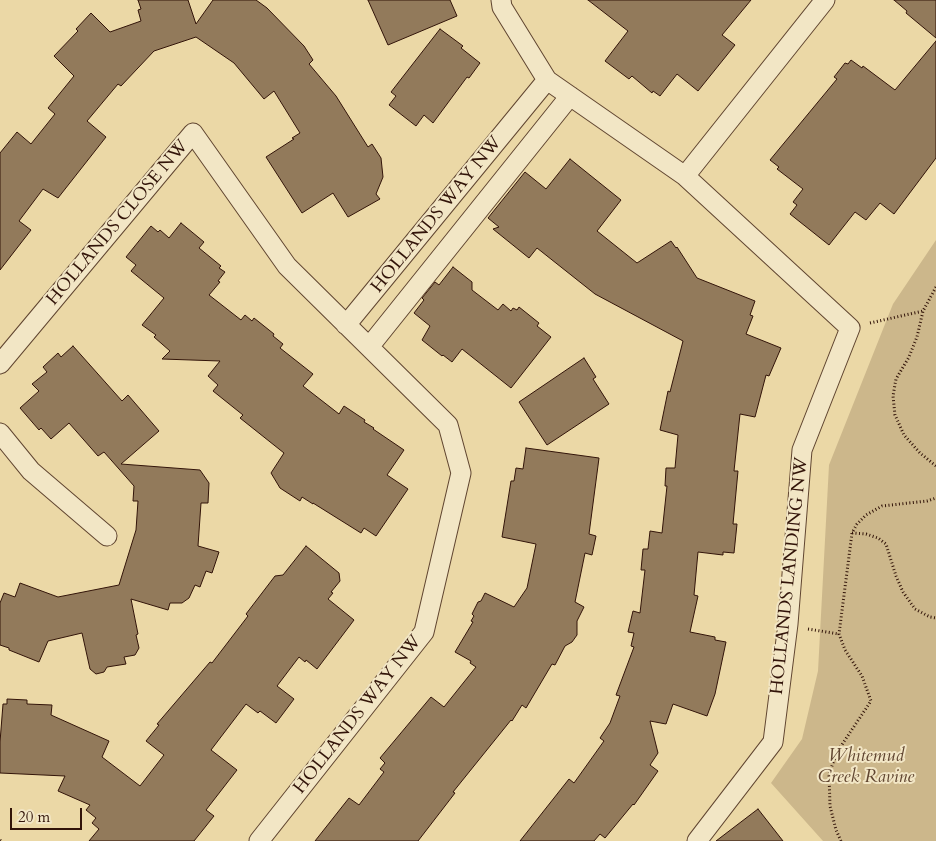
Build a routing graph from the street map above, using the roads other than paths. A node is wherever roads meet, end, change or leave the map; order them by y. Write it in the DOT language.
graph roads {
  1 [pos="501,0"];
  2 [pos="824,0"];
  3 [pos="548,80"];
  4 [pos="570,96"];
  5 [pos="685,176"];
  6 [pos="346,325"];
  7 [pos="369,348"];
  8 [pos="0,364"];
  9 [pos="0,433"];
  10 [pos="107,536"];
  11 [pos="259,841"];
  12 [pos="697,841"];
  1 -- 3 [label="street"];
  2 -- 5 [label="street"];
  3 -- 4 [label="street"];
  3 -- 6 [label="street, HOLLANDS WAY NW"];
  4 -- 5 [label="street"];
  4 -- 7 [label="street, HOLLANDS WAY NW"];
  5 -- 12 [label="street, HOLLANDS LANDING NW"];
  6 -- 7 [label="street, HOLLANDS WAY NW"];
  6 -- 8 [label="street, HOLLANDS CLOSE NW"];
  7 -- 11 [label="street, HOLLANDS WAY NW"];
  9 -- 10 [label="street"];
}
